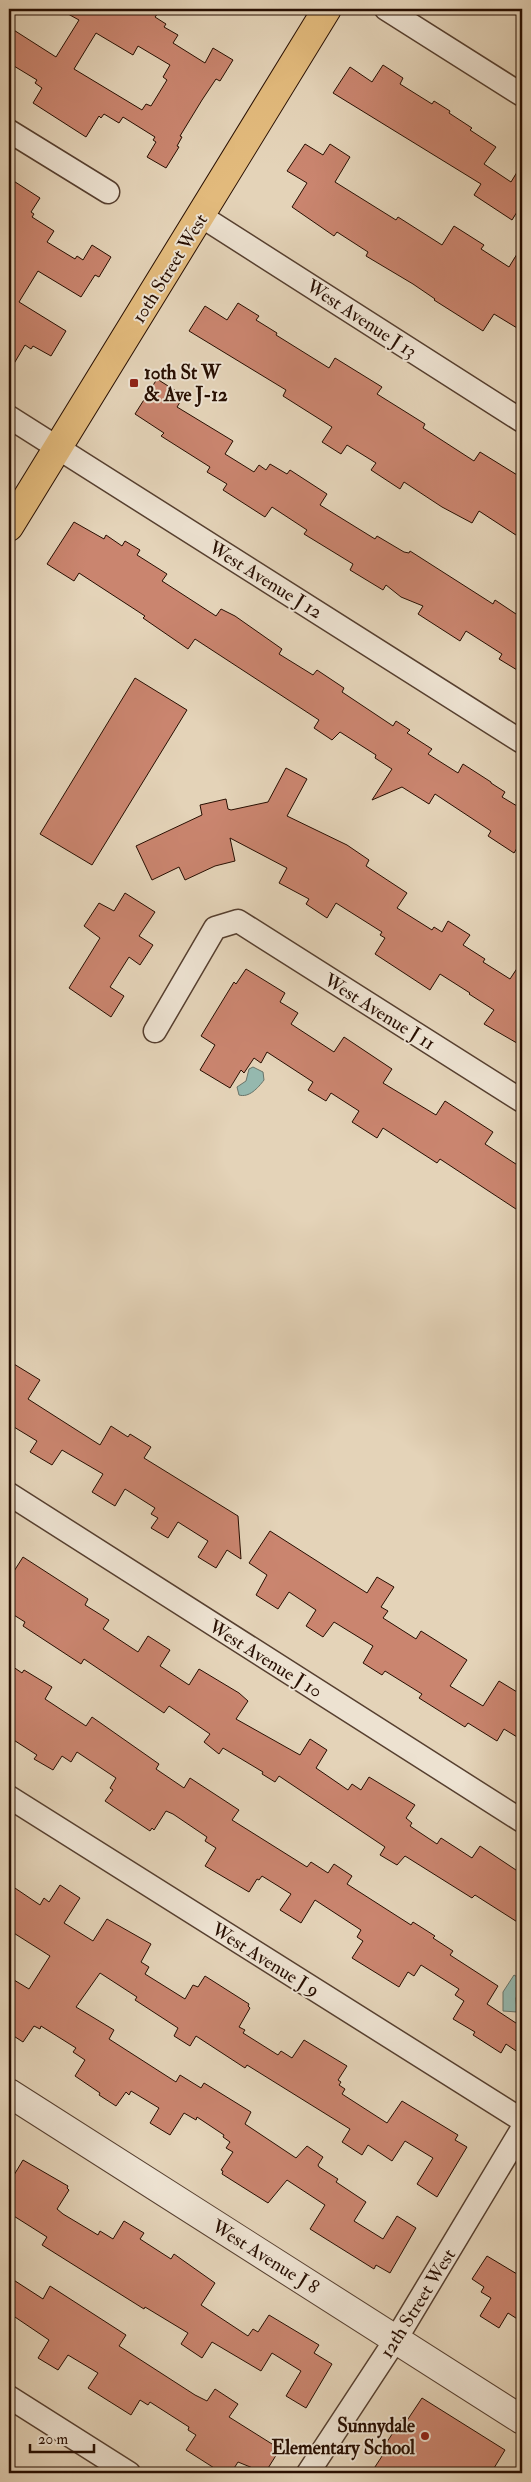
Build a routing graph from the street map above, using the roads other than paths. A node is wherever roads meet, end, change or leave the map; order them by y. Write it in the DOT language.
graph roads {
  1 [pos="327,9"];
  2 [pos="386,9"];
  3 [pos="522,96"];
  4 [pos="9,131"];
  5 [pos="108,192"];
  6 [pos="201,216"];
  7 [pos="9,417"];
  8 [pos="522,420"];
  9 [pos="58,447"];
  10 [pos="9,527"];
  11 [pos="522,742"];
  12 [pos="155,1032"];
  13 [pos="522,1101"];
  14 [pos="9,1494"];
  15 [pos="9,1797"];
  16 [pos="522,1821"];
  17 [pos="9,2093"];
  18 [pos="522,2120"];
  19 [pos="522,2129"];
  20 [pos="396,2339"];
  21 [pos="9,2397"];
  22 [pos="522,2420"];
  23 [pos="129,2473"];
  24 [pos="308,2473"];
  1 -- 6 [label="main road, 10th Street West"];
  2 -- 3 [label="street"];
  4 -- 5 [label="street"];
  6 -- 8 [label="street, West Avenue J 13"];
  6 -- 9 [label="main road, 10th Street West"];
  7 -- 9 [label="street, West Avenue J 12"];
  9 -- 10 [label="main road, 10th Street West"];
  9 -- 11 [label="street, West Avenue J 12"];
  12 -- 13 [label="street, West Avenue J 11"];
  14 -- 16 [label="street, West Avenue J 10"];
  15 -- 18 [label="street, West Avenue J 9"];
  17 -- 20 [label="street, West Avenue J 8"];
  19 -- 20 [label="street, 12th Street West"];
  20 -- 22 [label="street, West Avenue J 8"];
  20 -- 24 [label="street, 12th Street West"];
  21 -- 23 [label="street"];
}
